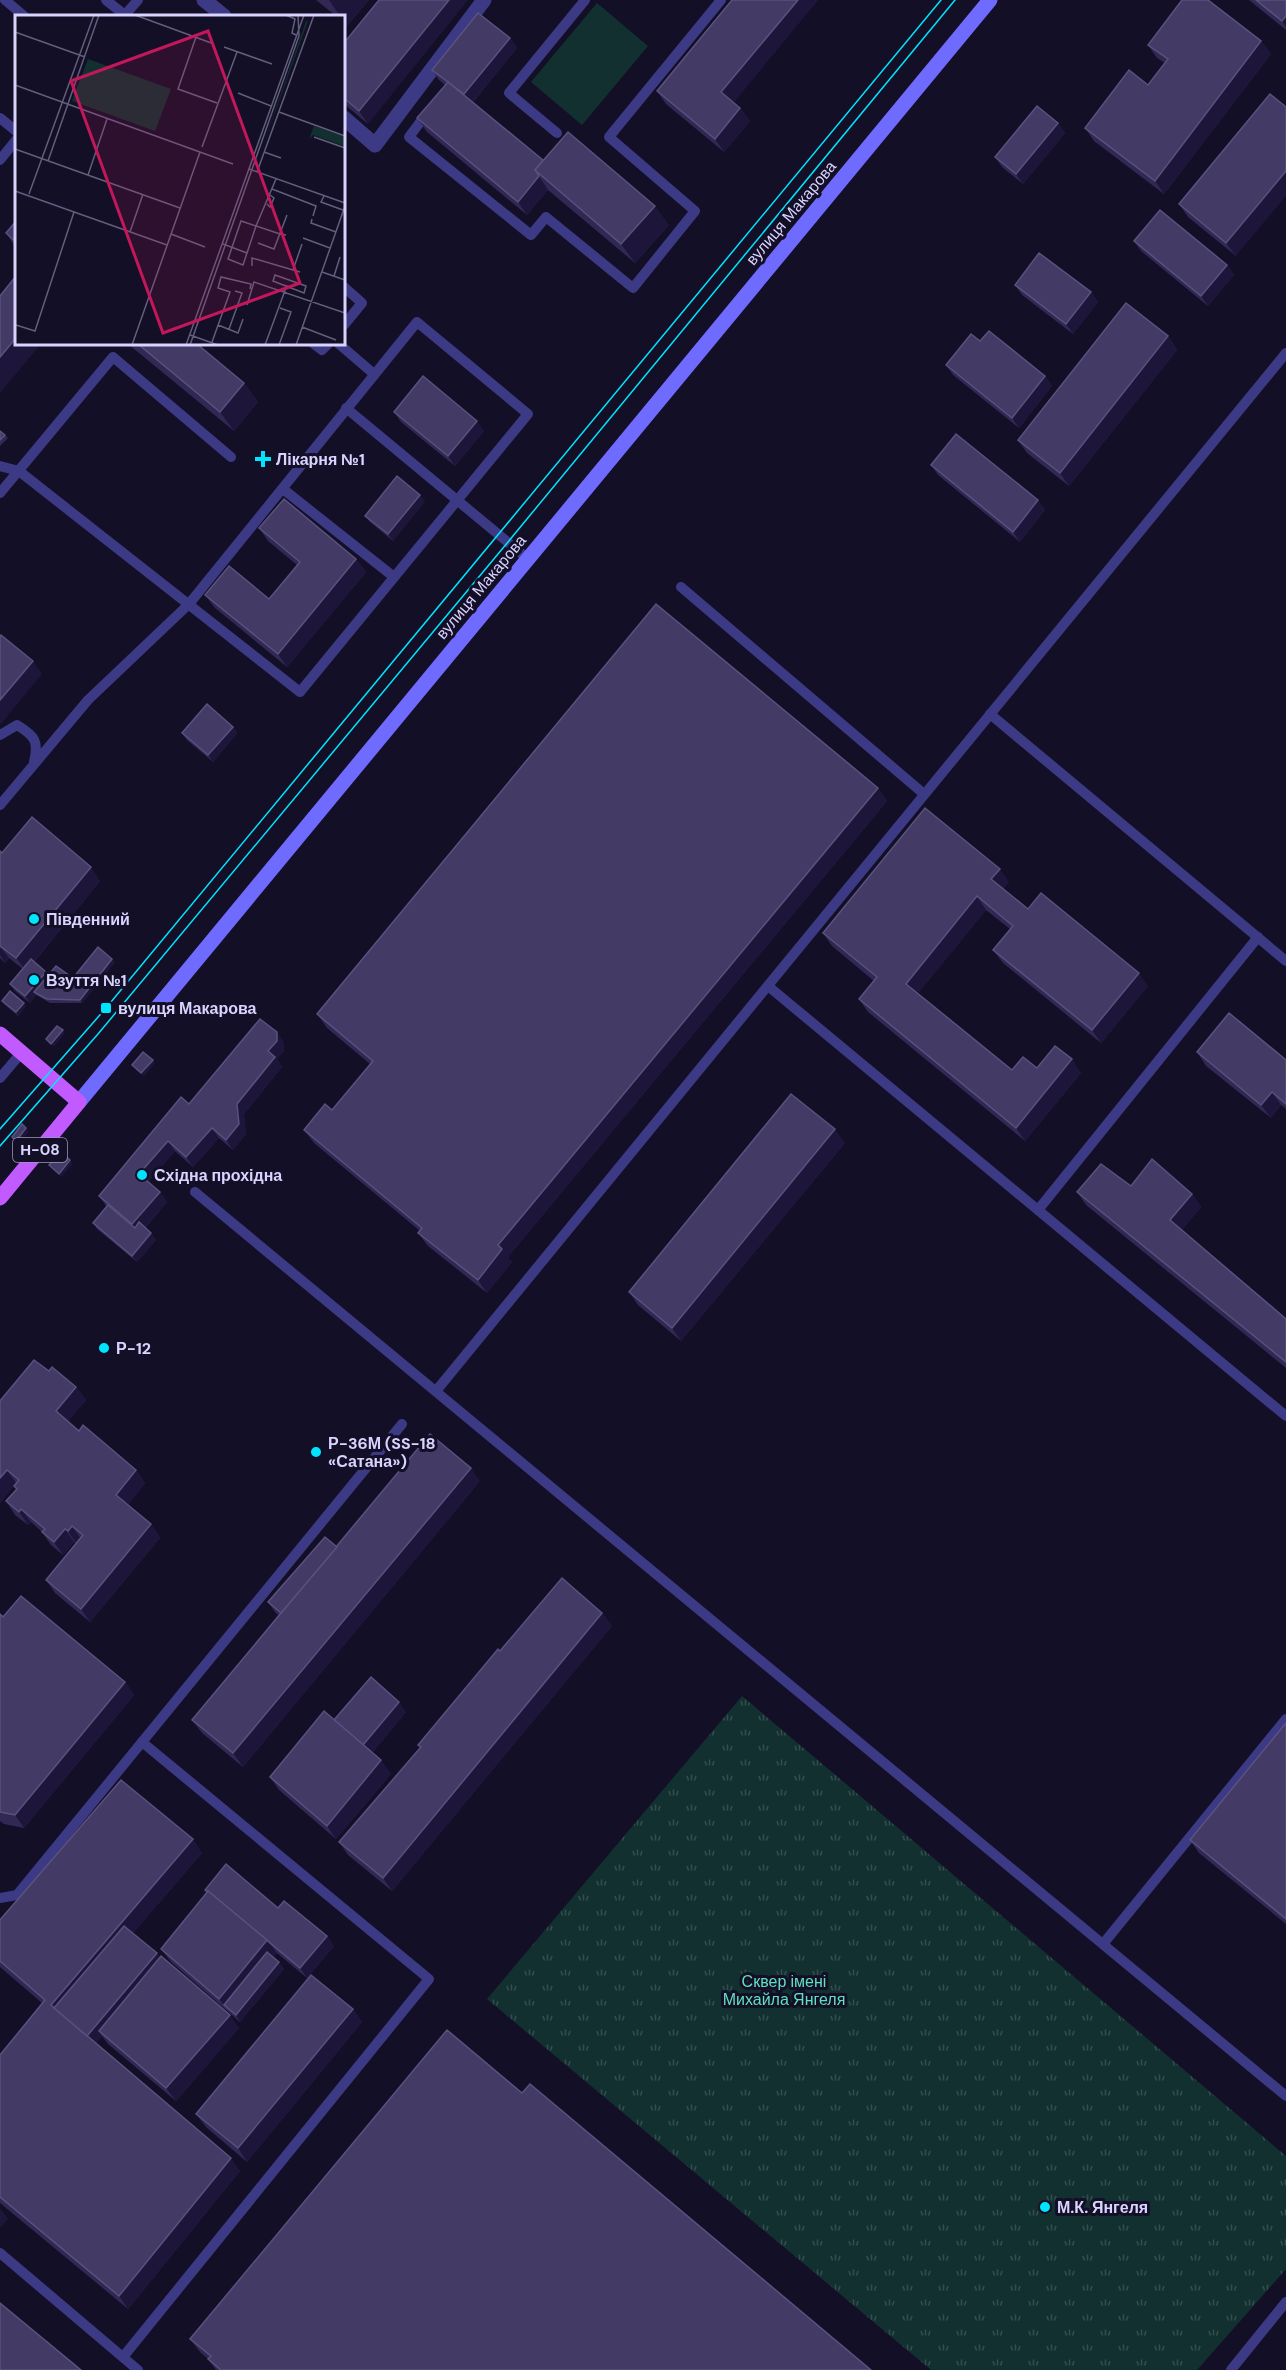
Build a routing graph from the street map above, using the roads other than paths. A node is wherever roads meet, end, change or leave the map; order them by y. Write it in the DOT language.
graph roads {
  1 [pos="4,0"];
  2 [pos="106,0"];
  3 [pos="138,0"];
  4 [pos="204,0"];
  5 [pos="484,0"];
  6 [pos="585,0"];
  7 [pos="722,0"];
  8 [pos="990,0"];
  9 [pos="23,15"];
  10 [pos="124,15"];
  11 [pos="126,15"];
  12 [pos="223,15"];
  13 [pos="432,106"];
  14 [pos="0,118"];
  15 [pos="345,119"];
  16 [pos="15,130"];
  17 [pos="557,133"];
  18 [pos="15,141"];
  19 [pos="0,160"];
  20 [pos="345,288"];
  21 [pos="345,324"];
  22 [pos="315,345"];
  23 [pos="327,345"];
  24 [pos="340,345"];
  25 [pos="1286,352"];
  26 [pos="374,374"];
  27 [pos="346,408"];
  28 [pos="231,456"];
  29 [pos="0,466"];
  30 [pos="19,471"];
  31 [pos="283,489"];
  32 [pos="0,494"];
  33 [pos="457,501"];
  34 [pos="528,559"];
  35 [pos="394,577"];
  36 [pos="681,587"];
  37 [pos="189,604"];
  38 [pos="990,714"];
  39 [pos="0,735"];
  40 [pos="34,765"];
  41 [pos="924,794"];
  42 [pos="0,805"];
  43 [pos="1258,937"];
  44 [pos="1286,961"];
  45 [pos="768,986"];
  46 [pos="0,1034"];
  47 [pos="22,1052"];
  48 [pos="0,1078"];
  49 [pos="79,1102"];
  50 [pos="195,1192"];
  51 [pos="0,1198"];
  52 [pos="1038,1210"];
  53 [pos="436,1391"];
  54 [pos="1286,1416"];
  55 [pos="402,1424"];
  56 [pos="1286,1719"];
  57 [pos="141,1742"];
  58 [pos="0,1898"];
  59 [pos="1103,1944"];
  60 [pos="1286,2096"];
  61 [pos="0,2253"];
  62 [pos="1286,2302"];
  63 [pos="123,2357"];
  64 [pos="138,2370"];
  65 [pos="1231,2370"];
  1 -- 9 [label="lane"];
  2 -- 10 [label="lane"];
  3 -- 11 [label="lane"];
  4 -- 12 [label="street"];
  5 -- 15 [label="street"];
  6 -- 17 [label="lane"];
  7 -- 13 [label="lane"];
  8 -- 34 [label="main road, вулиця Макарова / Н-08"];
  14 -- 16 [label="lane"];
  18 -- 19 [label="lane"];
  20 -- 21 [label="lane"];
  22 -- 23 [label="lane"];
  24 -- 26 [label="lane"];
  25 -- 38 [label="lane"];
  26 -- 27 [label="lane"];
  26 -- 33 [label="lane"];
  27 -- 31 [label="lane"];
  27 -- 33 [label="lane"];
  28 -- 30 [label="lane"];
  29 -- 30 [label="lane"];
  30 -- 32 [label="lane"];
  30 -- 37 [label="lane"];
  31 -- 35 [label="lane"];
  31 -- 37 [label="lane"];
  33 -- 34 [label="lane"];
  33 -- 35 [label="lane"];
  34 -- 49 [label="main road, вулиця Макарова / Н-08"];
  35 -- 37 [label="lane"];
  36 -- 41 [label="lane"];
  37 -- 40 [label="lane"];
  38 -- 41 [label="lane"];
  38 -- 43 [label="lane"];
  39 -- 40 [label="lane"];
  40 -- 42 [label="lane"];
  41 -- 45 [label="lane"];
  43 -- 44 [label="lane"];
  43 -- 52 [label="lane"];
  45 -- 52 [label="lane"];
  45 -- 53 [label="lane"];
  46 -- 47 [label="main road"];
  47 -- 48 [label="lane"];
  47 -- 49 [label="main road"];
  49 -- 51 [label="main road, вулиця Макарова / Н-08"];
  50 -- 53 [label="lane"];
  52 -- 54 [label="lane"];
  53 -- 59 [label="lane"];
  55 -- 57 [label="lane"];
  56 -- 59 [label="lane"];
  57 -- 58 [label="lane"];
  57 -- 63 [label="lane"];
  59 -- 60 [label="lane"];
  61 -- 63 [label="lane"];
  62 -- 65 [label="lane"];
  63 -- 64 [label="lane"];
}
